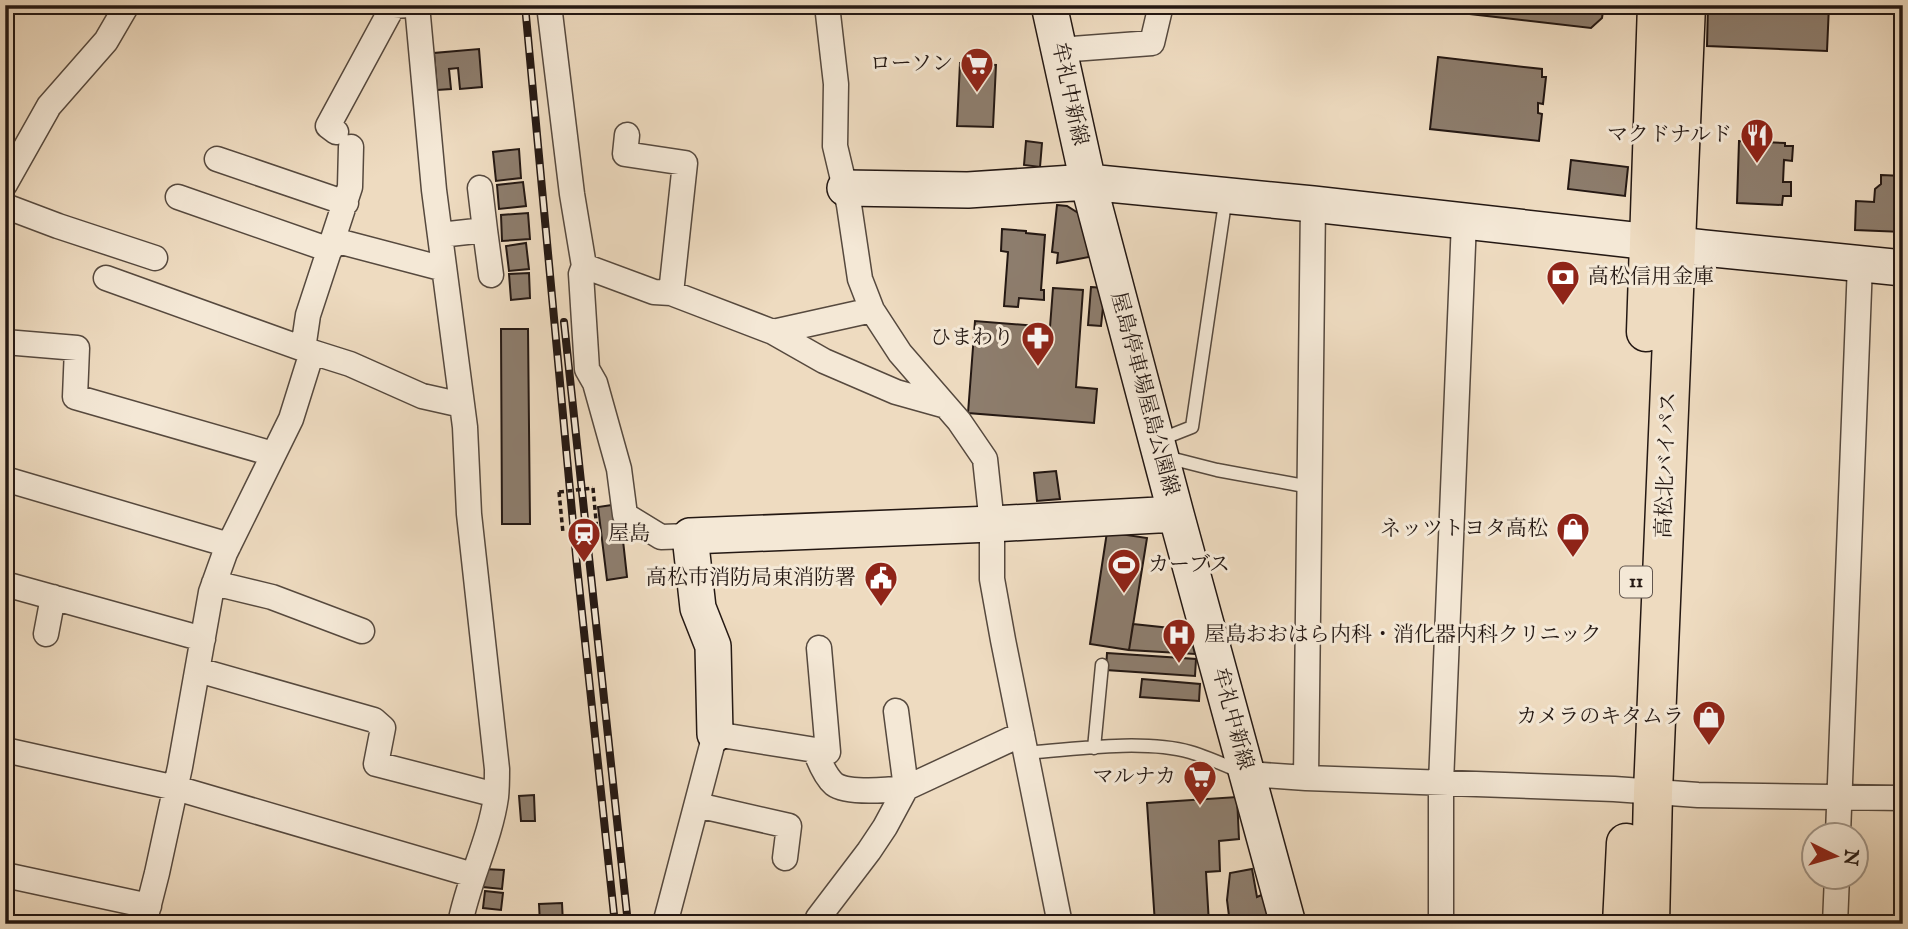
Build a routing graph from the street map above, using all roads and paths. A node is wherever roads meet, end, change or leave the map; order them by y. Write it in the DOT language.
graph roads {
  1 [pos="127,5"];
  2 [pos="409,5"];
  3 [pos="417,5"];
  4 [pos="549,5"];
  5 [pos="827,5"];
  6 [pos="1049,5"];
  7 [pos="1161,5"];
  8 [pos="1657,5"];
  9 [pos="1685,5"];
  10 [pos="1059,50"];
  11 [pos="627,135"];
  12 [pos="217,159"];
  13 [pos="1088,182"];
  14 [pos="480,188"];
  15 [pos="845,188"];
  16 [pos="6,189"];
  17 [pos="1226,195"];
  18 [pos="178,197"];
  19 [pos="346,203"];
  20 [pos="1313,204"];
  21 [pos="1464,220"];
  22 [pos="485,230"];
  23 [pos="440,235"];
  24 [pos="1662,243"];
  25 [pos="332,245"];
  26 [pos="155,258"];
  27 [pos="1860,264"];
  28 [pos="584,266"];
  29 [pos="1903,268"];
  30 [pos="444,269"];
  31 [pos="491,275"];
  32 [pos="106,278"];
  33 [pos="671,293"];
  34 [pos="872,310"];
  35 [pos="773,332"];
  36 [pos="5,342"];
  37 [pos="308,351"];
  38 [pos="462,405"];
  39 [pos="946,406"];
  40 [pos="1158,448"];
  41 [pos="273,454"];
  42 [pos="5,478"];
  43 [pos="1310,487"];
  44 [pos="1176,514"];
  45 [pos="992,523"];
  46 [pos="597,531"];
  47 [pos="563,533"];
  48 [pos="690,536"];
  49 [pos="229,545"];
  50 [pos="215,583"];
  51 [pos="5,584"];
  52 [pos="53,597"];
  53 [pos="362,631"];
  54 [pos="46,634"];
  55 [pos="203,639"];
  56 [pos="819,648"];
  57 [pos="1102,665"];
  58 [pos="198,670"];
  59 [pos="896,711"];
  60 [pos="715,734"];
  61 [pos="1024,743"];
  62 [pos="1094,748"];
  63 [pos="5,750"];
  64 [pos="815,750"];
  65 [pos="1248,774"];
  66 [pos="1307,778"];
  67 [pos="1441,783"];
  68 [pos="176,788"];
  69 [pos="906,788"];
  70 [pos="1640,791"];
  71 [pos="496,795"];
  72 [pos="1840,797"];
  73 [pos="1903,798"];
  74 [pos="697,805"];
  75 [pos="1839,820"];
  76 [pos="785,858"];
  77 [pos="5,875"];
  78 [pos="473,875"];
  79 [pos="1836,890"];
  80 [pos="146,915"];
  81 [pos="460,924"];
  82 [pos="665,924"];
  83 [pos="816,924"];
  84 [pos="1060,924"];
  85 [pos="1289,924"];
  86 [pos="1441,924"];
  87 [pos="1622,924"];
  88 [pos="1650,924"];
  89 [pos="1835,924"];
  1 -- 16 [label="street"];
  2 -- 19 [label="street"];
  3 -- 23 [label="street"];
  4 -- 28 [label="street"];
  5 -- 15 [label="street"];
  6 -- 10 [label="main road, 牟礼中新線"];
  7 -- 10 [label="street"];
  8 -- 24 [label="highway, 高松北バイパス / 11"];
  9 -- 24 [label="highway, 高松北バイパス / 11"];
  10 -- 13 [label="main road, 牟礼中新線"];
  11 -- 33 [label="street"];
  12 -- 19 [label="street"];
  13 -- 15 [label="main road"];
  13 -- 17 [label="main road"];
  13 -- 40 [label="main road, 屋島停車場屋島公園線"];
  14 -- 22 [label="street"];
  15 -- 34 [label="street"];
  16 -- 26 [label="street"];
  17 -- 20 [label="main road"];
  17 -- 40 [label="lane"];
  18 -- 25 [label="street"];
  19 -- 25 [label="street"];
  20 -- 21 [label="main road"];
  20 -- 43 [label="street"];
  21 -- 24 [label="main road"];
  21 -- 67 [label="street"];
  22 -- 23 [label="street"];
  22 -- 31 [label="street"];
  23 -- 30 [label="street"];
  24 -- 27 [label="main road"];
  24 -- 70 [label="highway, 高松北バイパス / 11"];
  25 -- 30 [label="street"];
  25 -- 37 [label="street"];
  27 -- 29 [label="main road"];
  27 -- 72 [label="street"];
  28 -- 33 [label="street"];
  28 -- 48 [label="street"];
  30 -- 38 [label="street"];
  32 -- 37 [label="street"];
  33 -- 35 [label="street"];
  34 -- 35 [label="street"];
  34 -- 39 [label="street"];
  35 -- 39 [label="street"];
  36 -- 41 [label="street"];
  37 -- 38 [label="street"];
  37 -- 41 [label="street"];
  38 -- 71 [label="street"];
  39 -- 45 [label="street"];
  40 -- 43 [label="lane"];
  40 -- 44 [label="main road, 屋島停車場屋島公園線"];
  41 -- 49 [label="street"];
  42 -- 49 [label="street"];
  43 -- 66 [label="street"];
  44 -- 45 [label="main road, 屋島停車場屋島公園線"];
  44 -- 65 [label="main road, 牟礼中新線"];
  45 -- 48 [label="main road, 屋島停車場屋島公園線"];
  45 -- 61 [label="street"];
  46 -- 47 [label="path, bridge"];
  48 -- 60 [label="main road"];
  49 -- 50 [label="street"];
  50 -- 53 [label="street"];
  50 -- 55 [label="street"];
  51 -- 52 [label="street"];
  52 -- 54 [label="street"];
  52 -- 55 [label="street"];
  55 -- 58 [label="street"];
  56 -- 64 [label="street"];
  57 -- 62 [label="lane"];
  58 -- 68 [label="street"];
  58 -- 71 [label="street"];
  59 -- 69 [label="street"];
  60 -- 64 [label="street"];
  60 -- 74 [label="street"];
  61 -- 62 [label="lane"];
  61 -- 69 [label="street"];
  61 -- 84 [label="street"];
  62 -- 65 [label="lane"];
  63 -- 68 [label="street"];
  64 -- 69 [label="street"];
  65 -- 66 [label="street"];
  65 -- 85 [label="main road, 牟礼中新線"];
  66 -- 67 [label="street"];
  67 -- 70 [label="street"];
  67 -- 86 [label="street"];
  68 -- 78 [label="street"];
  68 -- 80 [label="street"];
  69 -- 83 [label="street"];
  70 -- 72 [label="street"];
  70 -- 87 [label="highway, 高松北バイパス / 11"];
  70 -- 88 [label="highway, 高松北バイパス / 11"];
  71 -- 78 [label="street"];
  72 -- 73 [label="street"];
  72 -- 75 [label="street"];
  74 -- 76 [label="street"];
  74 -- 82 [label="street"];
  77 -- 80 [label="street"];
  78 -- 81 [label="street"];
  79 -- 89 [label="street"];
}
